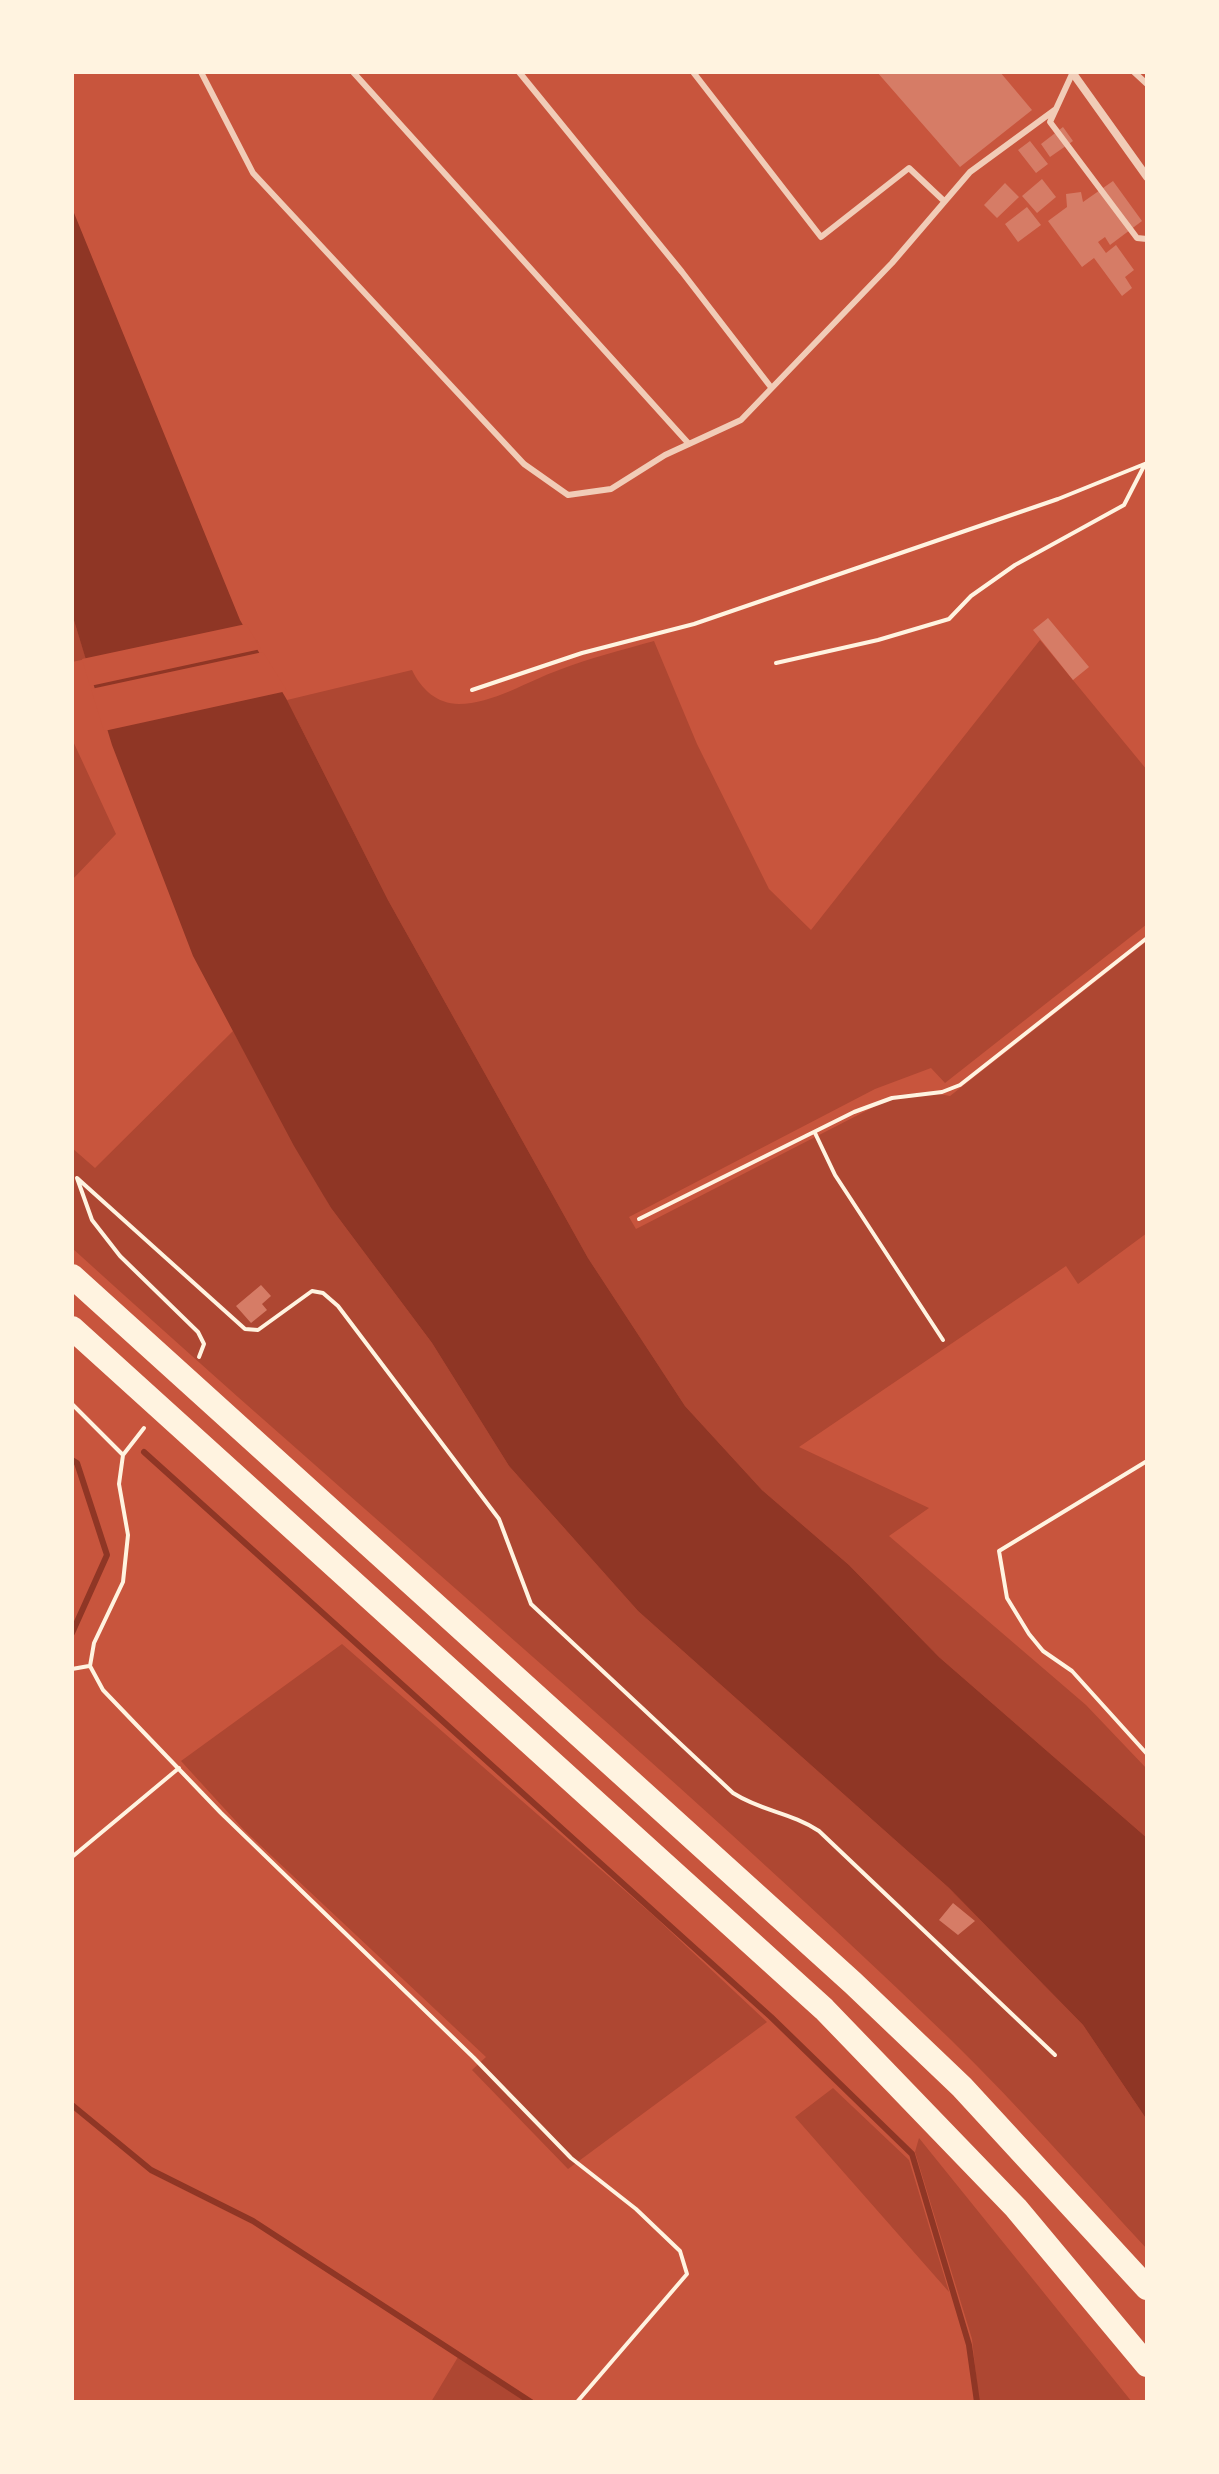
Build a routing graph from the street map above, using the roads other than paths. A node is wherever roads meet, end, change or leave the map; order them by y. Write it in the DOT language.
graph roads {
  1 [pos="201,72"];
  2 [pos="353,72"];
  3 [pos="519,72"];
  4 [pos="693,72"];
  5 [pos="1072,72"];
  6 [pos="1134,72"];
  7 [pos="1147,84"];
  8 [pos="1056,109"];
  9 [pos="1147,177"];
  10 [pos="944,201"];
  11 [pos="1147,239"];
  12 [pos="770,386"];
  13 [pos="689,444"];
  14 [pos="72,1276"];
  15 [pos="72,1328"];
  16 [pos="1147,2288"];
  17 [pos="1147,2365"];
  1 -- 13 [label="lane"];
  2 -- 13 [label="lane"];
  3 -- 12 [label="lane"];
  4 -- 10 [label="lane"];
  5 -- 8 [label="lane"];
  5 -- 9 [label="street"];
  6 -- 7 [label="lane"];
  8 -- 10 [label="lane"];
  8 -- 11 [label="lane"];
  10 -- 12 [label="lane"];
  12 -- 13 [label="lane"];
  14 -- 16 [label="highway"];
  15 -- 17 [label="highway"];
}
